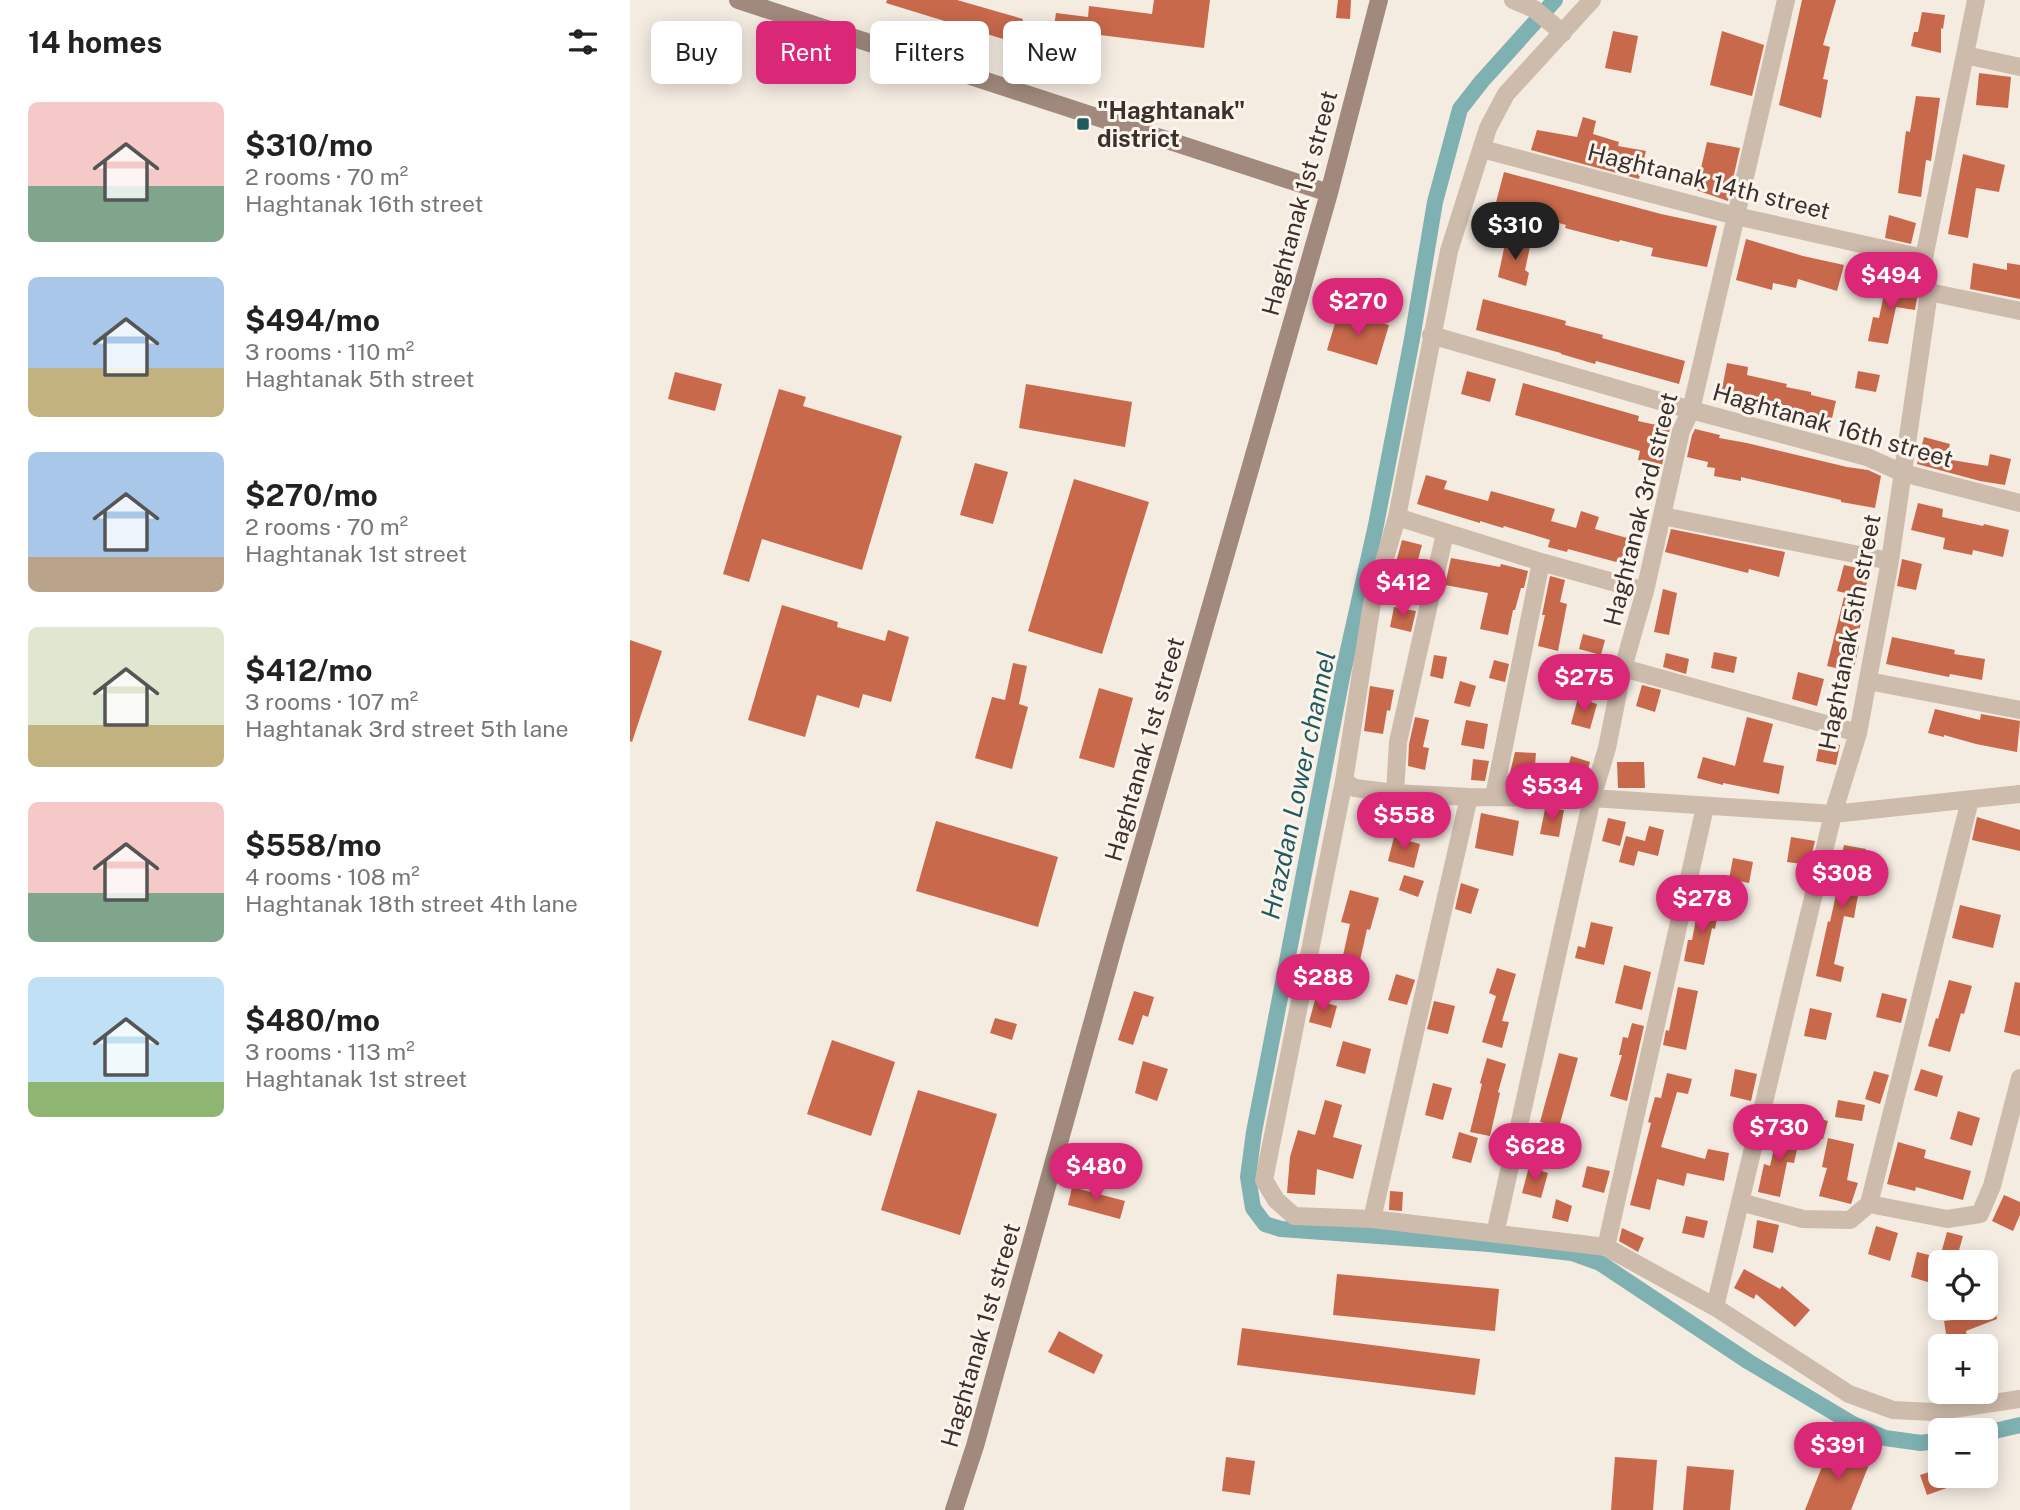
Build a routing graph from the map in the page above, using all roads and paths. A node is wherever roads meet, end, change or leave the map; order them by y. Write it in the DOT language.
graph roads {
  1 [pos="738,0"];
  2 [pos="1379,0"];
  3 [pos="1513,0"];
  4 [pos="1592,0"];
  5 [pos="1786,0"];
  6 [pos="1976,0"];
  7 [pos="1563,33"];
  8 [pos="1965,55"];
  9 [pos="2020,67"];
  10 [pos="1482,149"];
  11 [pos="1329,193"];
  12 [pos="1736,216"];
  13 [pos="1924,258"];
  14 [pos="1929,292"];
  15 [pos="2020,310"];
  16 [pos="1431,335"];
  17 [pos="1691,410"];
  18 [pos="1903,473"];
  19 [pos="2020,503"];
  20 [pos="1662,516"];
  21 [pos="1397,517"];
  22 [pos="1445,533"];
  23 [pos="1890,561"];
  24 [pos="1541,562"];
  25 [pos="1645,591"];
  26 [pos="1623,668"];
  27 [pos="1868,681"];
  28 [pos="2020,710"];
  29 [pos="1858,733"];
  30 [pos="1344,781"];
  31 [pos="1395,793"];
  32 [pos="2020,794"];
  33 [pos="1494,796"];
  34 [pos="1469,797"];
  35 [pos="1592,798"];
  36 [pos="1970,800"];
  37 [pos="1705,807"];
  38 [pos="1833,814"];
  39 [pos="2020,1078"];
  40 [pos="1740,1202"];
  41 [pos="1869,1204"];
  42 [pos="1372,1219"];
  43 [pos="1495,1234"];
  44 [pos="1606,1247"];
  45 [pos="1715,1307"];
  46 [pos="2020,1399"];
  47 [pos="954,1510"];
  1 -- 11 [label="main road"];
  2 -- 11 [label="main road, Haghtanak 1st street"];
  3 -- 7 [label="street"];
  4 -- 7 [label="street"];
  5 -- 12 [label="street, Haghtanak 3rd street"];
  6 -- 8 [label="street, Haghtanak 5th street"];
  7 -- 10 [label="street"];
  8 -- 9 [label="street"];
  8 -- 13 [label="street, Haghtanak 5th street"];
  10 -- 12 [label="street, Haghtanak 14th street"];
  10 -- 16 [label="street"];
  11 -- 47 [label="main road, Haghtanak 1st street"];
  12 -- 13 [label="street, Haghtanak 14th street"];
  12 -- 17 [label="street, Haghtanak 3rd street"];
  13 -- 14 [label="street, Haghtanak 5th street"];
  14 -- 15 [label="street"];
  14 -- 18 [label="street, Haghtanak 5th street"];
  16 -- 17 [label="street, Haghtanak 16th street"];
  16 -- 21 [label="street"];
  17 -- 18 [label="street, Haghtanak 16th street"];
  17 -- 20 [label="street, Haghtanak 3rd street"];
  18 -- 19 [label="street, Haghtanak 16th street"];
  18 -- 23 [label="street, Haghtanak 5th street"];
  20 -- 23 [label="street"];
  20 -- 25 [label="street, Haghtanak 3rd street"];
  21 -- 22 [label="street"];
  21 -- 30 [label="street"];
  22 -- 24 [label="street"];
  22 -- 31 [label="street"];
  23 -- 27 [label="street, Haghtanak 5th street"];
  24 -- 25 [label="street"];
  24 -- 33 [label="street"];
  25 -- 26 [label="street, Haghtanak 3rd street"];
  26 -- 29 [label="street"];
  26 -- 35 [label="street, Haghtanak 3rd street"];
  27 -- 28 [label="street"];
  27 -- 29 [label="street, Haghtanak 5th street"];
  29 -- 38 [label="street, Haghtanak 5th street"];
  30 -- 31 [label="street"];
  30 -- 42 [label="street"];
  31 -- 34 [label="street"];
  32 -- 36 [label="street"];
  33 -- 34 [label="street"];
  33 -- 35 [label="street"];
  34 -- 42 [label="street"];
  35 -- 37 [label="street"];
  35 -- 43 [label="street, Haghtanak 3rd street"];
  36 -- 38 [label="street"];
  36 -- 41 [label="street"];
  37 -- 38 [label="street"];
  37 -- 44 [label="street"];
  38 -- 40 [label="street, Haghtanak 5th street"];
  39 -- 41 [label="street"];
  40 -- 41 [label="street"];
  40 -- 45 [label="street, Haghtanak 5th street"];
  42 -- 43 [label="street"];
  43 -- 44 [label="street"];
  44 -- 45 [label="street"];
  45 -- 46 [label="street"];
}
